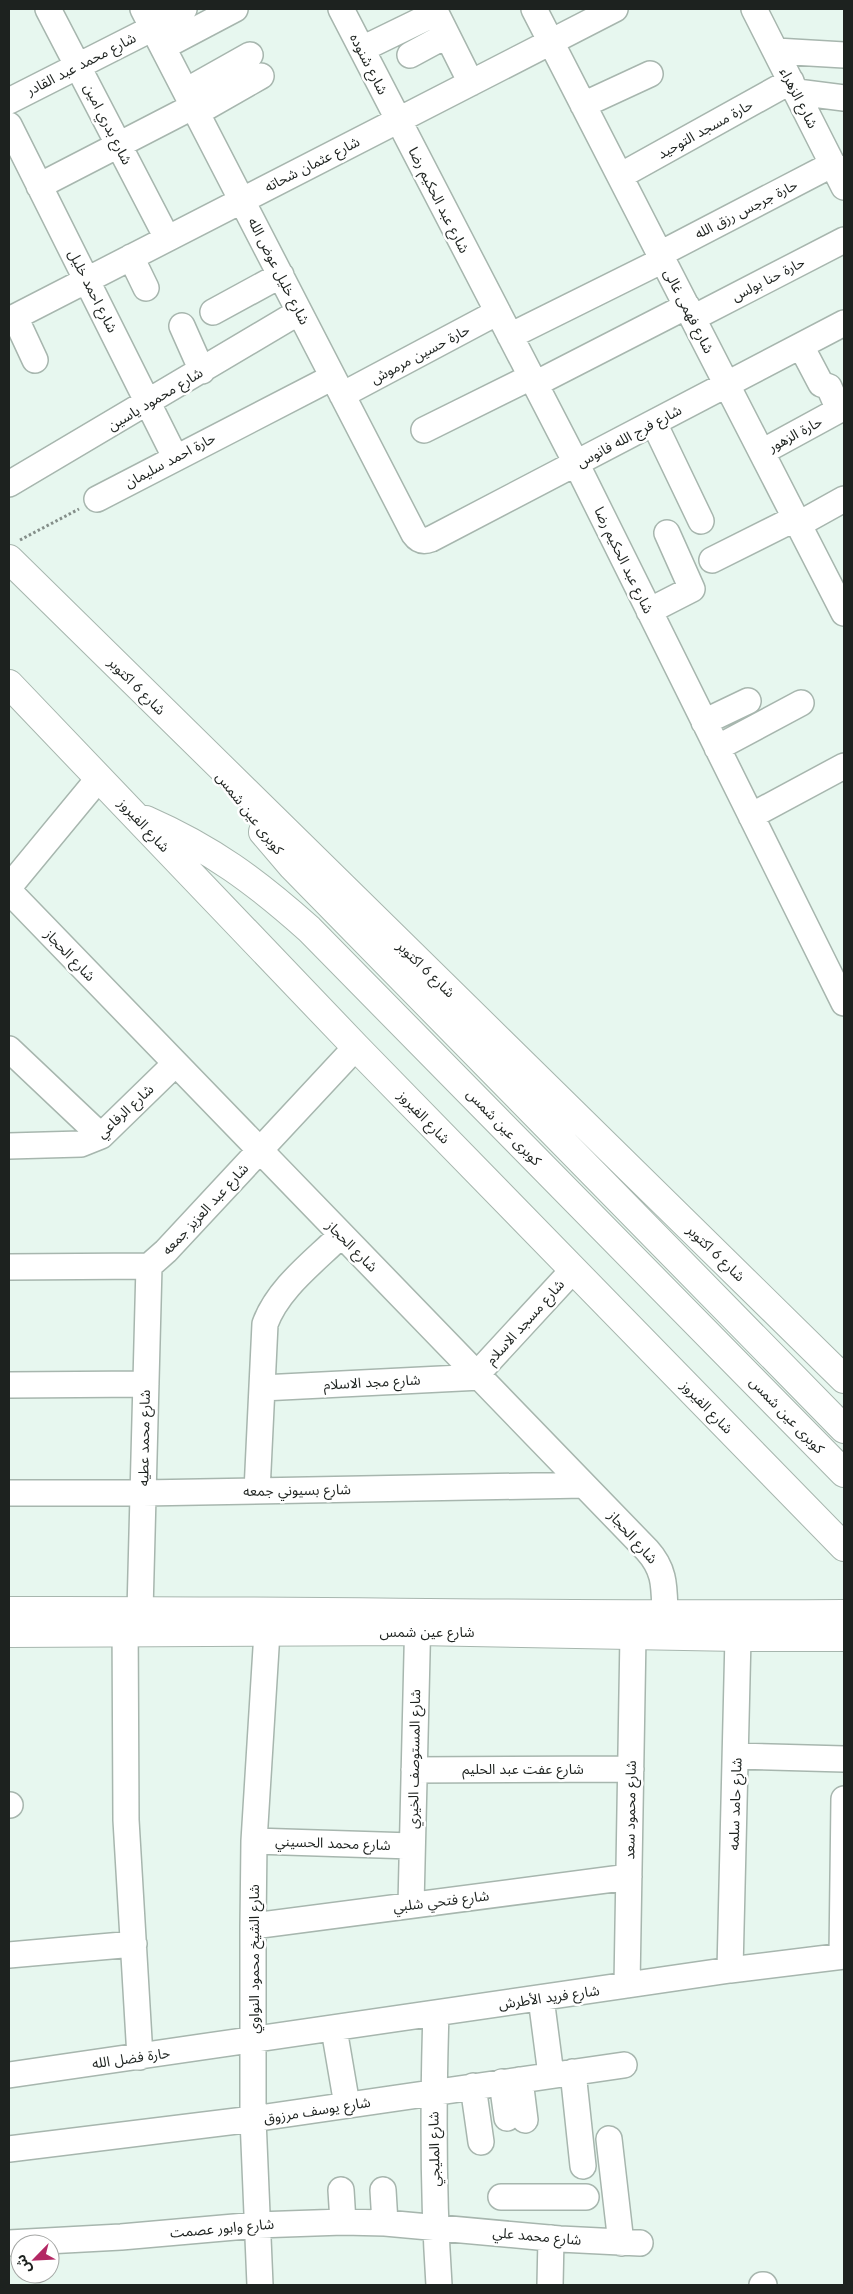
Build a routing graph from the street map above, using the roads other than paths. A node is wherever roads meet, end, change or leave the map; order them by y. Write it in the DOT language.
graph roads {
  1 [pos="48,9"];
  2 [pos="184,9"];
  3 [pos="235,9"];
  4 [pos="341,9"];
  5 [pos="534,9"];
  6 [pos="615,9"];
  7 [pos="754,9"];
  8 [pos="435,11"];
  9 [pos="153,27"];
  10 [pos="447,35"];
  11 [pos="551,42"];
  12 [pos="362,49"];
  13 [pos="776,51"];
  14 [pos="410,55"];
  15 [pos="844,55"];
  16 [pos="78,66"];
  17 [pos="255,66"];
  18 [pos="650,74"];
  19 [pos="471,83"];
  20 [pos="794,87"];
  21 [pos="844,98"];
  22 [pos="9,101"];
  23 [pos="193,103"];
  24 [pos="583,105"];
  25 [pos="398,120"];
  26 [pos="11,138"];
  27 [pos="119,145"];
  28 [pos="833,164"];
  29 [pos="620,176"];
  30 [pos="39,186"];
  31 [pos="844,187"];
  32 [pos="242,200"];
  33 [pos="167,238"];
  34 [pos="844,240"];
  35 [pos="131,257"];
  36 [pos="661,257"];
  37 [pos="281,275"];
  38 [pos="87,280"];
  39 [pos="146,288"];
  40 [pos="213,312"];
  41 [pos="299,312"];
  42 [pos="498,312"];
  43 [pos="690,312"];
  44 [pos="12,318"];
  45 [pos="844,323"];
  46 [pos="182,326"];
  47 [pos="510,336"];
  48 [pos="801,346"];
  49 [pos="35,360"];
  50 [pos="202,371"];
  51 [pos="533,380"];
  52 [pos="727,384"];
  53 [pos="338,386"];
  54 [pos="149,402"];
  55 [pos="654,423"];
  56 [pos="424,430"];
  57 [pos="762,452"];
  58 [pos="175,457"];
  59 [pos="576,463"];
  60 [pos="9,484"];
  61 [pos="97,499"];
  62 [pos="844,499"];
  63 [pos="701,521"];
  64 [pos="797,521"];
  65 [pos="414,534"];
  66 [pos="667,534"];
  67 [pos="13,550"];
  68 [pos="712,560"];
  69 [pos="649,610"];
  70 [pos="844,613"];
  71 [pos="9,684"];
  72 [pos="748,701"];
  73 [pos="801,703"];
  74 [pos="704,722"];
  75 [pos="717,748"];
  76 [pos="204,752"];
  77 [pos="844,766"];
  78 [pos="99,778"];
  79 [pos="135,816"];
  80 [pos="750,816"];
  81 [pos="9,889"];
  82 [pos="844,1003"];
  83 [pos="356,1047"];
  84 [pos="9,1049"];
  85 [pos="175,1064"];
  86 [pos="101,1136"];
  87 [pos="9,1146"];
  88 [pos="260,1151"];
  89 [pos="341,1235"];
  90 [pos="149,1266"];
  91 [pos="9,1267"];
  92 [pos="573,1270"];
  93 [pos="479,1375"];
  94 [pos="844,1379"];
  95 [pos="146,1384"];
  96 [pos="9,1385"];
  97 [pos="262,1388"];
  98 [pos="844,1429"];
  99 [pos="844,1473"];
  100 [pos="584,1485"];
  101 [pos="257,1491"];
  102 [pos="143,1492"];
  103 [pos="9,1493"];
  104 [pos="844,1547"];
  105 [pos="9,1611"];
  106 [pos="844,1614"];
  107 [pos="665,1615"];
  108 [pos="130,1618"];
  109 [pos="417,1622"];
  110 [pos="267,1632"];
  111 [pos="9,1633"];
  112 [pos="633,1635"];
  113 [pos="738,1637"];
  114 [pos="844,1637"];
  115 [pos="736,1756"];
  116 [pos="844,1759"];
  117 [pos="631,1768"];
  118 [pos="414,1770"];
  119 [pos="844,1798"];
  120 [pos="254,1841"];
  121 [pos="412,1846"];
  122 [pos="629,1877"];
  123 [pos="411,1905"];
  124 [pos="253,1926"];
  125 [pos="134,1944"];
  126 [pos="9,1954"];
  127 [pos="843,1956"];
  128 [pos="730,1970"];
  129 [pos="627,1985"];
  130 [pos="541,1998"];
  131 [pos="436,2013"];
  132 [pos="334,2029"];
  133 [pos="254,2040"];
  134 [pos="140,2057"];
  135 [pos="624,2065"];
  136 [pos="562,2074"];
  137 [pos="9,2075"];
  138 [pos="511,2081"];
  139 [pos="473,2086"];
  140 [pos="433,2092"];
  141 [pos="347,2105"];
  142 [pos="516,2119"];
  143 [pos="253,2120"];
  144 [pos="609,2139"];
  145 [pos="481,2142"];
  146 [pos="9,2149"];
  147 [pos="583,2166"];
  148 [pos="341,2190"];
  149 [pos="383,2190"];
  150 [pos="501,2197"];
  151 [pos="586,2197"];
  152 [pos="558,2198"];
  153 [pos="343,2222"];
  154 [pos="385,2223"];
  155 [pos="257,2225"];
  156 [pos="435,2228"];
  157 [pos="555,2238"];
  158 [pos="9,2243"];
  159 [pos="260,2285"];
  160 [pos="439,2285"];
  161 [pos="550,2285"];
  1 -- 16 [label="street, شارع بدري امين"];
  2 -- 9 [label="street"];
  3 -- 9 [label="street"];
  4 -- 12 [label="street, شارع شنوده"];
  5 -- 11 [label="street, شارع فهمى غالى"];
  6 -- 11 [label="street, شارع عثمان شحاته"];
  7 -- 13 [label="street, شارع الزهراء"];
  8 -- 10 [label="street"];
  8 -- 12 [label="street"];
  9 -- 16 [label="street, شارع محمد عبد القادر"];
  9 -- 23 [label="street, شارع خليل عوض الله"];
  10 -- 14 [label="street"];
  10 -- 19 [label="street"];
  11 -- 19 [label="street, شارع عثمان شحاته"];
  11 -- 24 [label="street, شارع فهمى غالى"];
  12 -- 25 [label="street, شارع شنوده"];
  13 -- 15 [label="street"];
  13 -- 20 [label="street, شارع الزهراء"];
  16 -- 22 [label="street, شارع محمد عبد القادر"];
  16 -- 27 [label="street, شارع بدري امين"];
  17 -- 23 [label="street"];
  18 -- 24 [label="street"];
  19 -- 25 [label="street, شارع عثمان شحاته"];
  20 -- 21 [label="street"];
  20 -- 28 [label="street, شارع الزهراء"];
  20 -- 29 [label="street, حارة مسجد التوحيد"];
  23 -- 27 [label="street"];
  23 -- 32 [label="street, شارع خليل عوض الله"];
  24 -- 29 [label="street, شارع فهمى غالى"];
  25 -- 32 [label="street, شارع عثمان شحاته"];
  25 -- 42 [label="street, شارع عبد الحكيم رضا"];
  26 -- 30 [label="street, شارع احمد خليل"];
  27 -- 30 [label="street"];
  27 -- 33 [label="street, شارع بدري امين"];
  28 -- 31 [label="street, شارع الزهراء"];
  28 -- 36 [label="street, حارة جرجس رزق الله"];
  29 -- 36 [label="street, شارع فهمى غالى"];
  30 -- 38 [label="street, شارع احمد خليل"];
  32 -- 33 [label="street, شارع عثمان شحاته"];
  32 -- 37 [label="street, شارع خليل عوض الله"];
  33 -- 35 [label="street, شارع عثمان شحاته"];
  34 -- 43 [label="street, حارة حنا بولس"];
  35 -- 38 [label="street, شارع عثمان شحاته"];
  35 -- 39 [label="street"];
  36 -- 43 [label="street, شارع فهمى غالى"];
  36 -- 47 [label="street, حارة جرجس رزق الله"];
  37 -- 40 [label="street"];
  37 -- 41 [label="street, شارع خليل عوض الله"];
  38 -- 44 [label="street, شارع عثمان شحاته"];
  38 -- 54 [label="street, شارع احمد خليل"];
  41 -- 50 [label="street, شارع محمود ياسين"];
  41 -- 53 [label="street, شارع خليل عوض الله"];
  42 -- 47 [label="street, شارع عبد الحكيم رضا"];
  42 -- 53 [label="street, حارة حسين مرموش"];
  43 -- 51 [label="street, حارة حنا بولس"];
  43 -- 52 [label="street, شارع فهمى غالى"];
  44 -- 49 [label="street"];
  45 -- 48 [label="street, شارع فرج الله فانوس"];
  46 -- 50 [label="street"];
  47 -- 51 [label="street, شارع عبد الحكيم رضا"];
  48 -- 52 [label="street, شارع فرج الله فانوس"];
  48 -- 57 [label="street, حارة الزهور"];
  50 -- 54 [label="street, شارع محمود ياسين"];
  51 -- 56 [label="street, حارة حنا بولس"];
  51 -- 59 [label="street, شارع عبد الحكيم رضا"];
  52 -- 55 [label="street, شارع فرج الله فانوس"];
  52 -- 57 [label="street, شارع فهمى غالى"];
  53 -- 58 [label="street, حارة احمد سليمان"];
  53 -- 65 [label="street, شارع خليل عوض الله"];
  54 -- 58 [label="street, شارع احمد خليل"];
  54 -- 60 [label="street, شارع محمود ياسين"];
  55 -- 59 [label="street, شارع فرج الله فانوس"];
  55 -- 63 [label="street"];
  57 -- 64 [label="street, شارع فهمى غالى"];
  58 -- 61 [label="street, حارة احمد سليمان"];
  59 -- 65 [label="street, شارع فرج الله فانوس"];
  59 -- 69 [label="street, شارع عبد الحكيم رضا"];
  62 -- 64 [label="street"];
  64 -- 68 [label="street"];
  64 -- 70 [label="street, شارع فهمى غالى"];
  66 -- 69 [label="street"];
  67 -- 76 [label="main road, شارع 6 اكتوبر"];
  69 -- 74 [label="street, شارع عبد الحكيم رضا"];
  71 -- 78 [label="main road, شارع الفيروز"];
  72 -- 74 [label="street"];
  73 -- 75 [label="street"];
  74 -- 75 [label="street, شارع عبد الحكيم رضا"];
  75 -- 80 [label="street, شارع عبد الحكيم رضا"];
  76 -- 94 [label="main road, شارع 6 اكتوبر"];
  76 -- 98 [label="main road, كوبرى عين شمس"];
  77 -- 80 [label="street"];
  78 -- 79 [label="main road, شارع الفيروز"];
  78 -- 81 [label="street"];
  79 -- 83 [label="main road, شارع الفيروز"];
  79 -- 99 [label="main road, كوبرى عين شمس"];
  80 -- 82 [label="street, شارع عبد الحكيم رضا"];
  81 -- 85 [label="street, شارع الحجاز"];
  83 -- 88 [label="street, شارع عبد العزيز جمعه"];
  83 -- 92 [label="main road, شارع الفيروز"];
  84 -- 86 [label="street"];
  85 -- 86 [label="street, شارع الرفاعي"];
  85 -- 88 [label="street, شارع الحجاز"];
  86 -- 87 [label="street, شارع الرفاعي"];
  88 -- 89 [label="street, شارع الحجاز"];
  88 -- 90 [label="street, شارع عبد العزيز جمعه"];
  89 -- 93 [label="street, شارع الحجاز"];
  89 -- 97 [label="street"];
  90 -- 91 [label="street, شارع عبد العزيز جمعه"];
  90 -- 95 [label="street, شارع محمد عطيه"];
  92 -- 93 [label="street, شارع مسجد الاسلام"];
  92 -- 104 [label="main road, شارع الفيروز"];
  93 -- 97 [label="street, شارع مجد الاسلام"];
  93 -- 100 [label="street, شارع الحجاز"];
  95 -- 96 [label="street"];
  95 -- 102 [label="street, شارع محمد عطيه"];
  97 -- 101 [label="street"];
  100 -- 101 [label="street, شارع بسيوني جمعه"];
  100 -- 107 [label="street, شارع الحجاز"];
  101 -- 102 [label="street, شارع بسيوني جمعه"];
  102 -- 103 [label="street, شارع بسيوني جمعه"];
  102 -- 108 [label="street, شارع محمد عطيه"];
  105 -- 108 [label="main road, شارع عين شمس"];
  106 -- 107 [label="main road, شارع عين شمس"];
  107 -- 109 [label="main road, شارع عين شمس"];
  108 -- 109 [label="main road, شارع عين شمس"];
  108 -- 110 [label="main road, شارع عين شمس"];
  108 -- 111 [label="main road, شارع عين شمس"];
  108 -- 125 [label="street, شارع محمد عطيه"];
  109 -- 110 [label="main road, شارع عين شمس"];
  109 -- 112 [label="main road, شارع عين شمس"];
  109 -- 118 [label="street, شارع المستوصف الخيري"];
  110 -- 120 [label="street, شارع الشيخ محمود النواوي"];
  112 -- 113 [label="main road, شارع عين شمس"];
  112 -- 117 [label="street, شارع محمود سعد"];
  113 -- 114 [label="main road, شارع عين شمس"];
  113 -- 115 [label="street, شارع حامد سلمه"];
  115 -- 116 [label="street"];
  115 -- 128 [label="street, شارع حامد سلمه"];
  117 -- 118 [label="street, شارع عفت عبد الحليم"];
  117 -- 122 [label="street, شارع محمود سعد"];
  118 -- 121 [label="street, شارع المستوصف الخيري"];
  119 -- 127 [label="street"];
  120 -- 121 [label="street, شارع محمد الحسيني"];
  120 -- 124 [label="street, شارع الشيخ محمود النواوي"];
  121 -- 123 [label="street, شارع المستوصف الخيري"];
  122 -- 123 [label="street, شارع فتحي شلبي"];
  122 -- 129 [label="street, شارع محمود سعد"];
  123 -- 124 [label="street, شارع فتحي شلبي"];
  124 -- 133 [label="street, شارع الشيخ محمود النواوي"];
  125 -- 126 [label="street"];
  125 -- 134 [label="street, شارع محمد عطيه"];
  127 -- 128 [label="street, شارع فريد الأطرش"];
  128 -- 129 [label="street, شارع فريد الأطرش"];
  129 -- 130 [label="street, شارع فريد الأطرش"];
  130 -- 131 [label="street, شارع فريد الأطرش"];
  130 -- 136 [label="street"];
  131 -- 132 [label="street, شارع فريد الأطرش"];
  131 -- 140 [label="street, شارع المليجي"];
  132 -- 133 [label="street, شارع فريد الأطرش"];
  132 -- 141 [label="street"];
  133 -- 134 [label="street, حارة فضل الله"];
  133 -- 143 [label="street, شارع الشيخ محمود النواوي"];
  134 -- 137 [label="street, حارة فضل الله"];
  135 -- 136 [label="street, شارع يوسف مرزوق"];
  136 -- 138 [label="street, شارع يوسف مرزوق"];
  136 -- 147 [label="street"];
  138 -- 139 [label="street, شارع يوسف مرزوق"];
  138 -- 142 [label="street"];
  139 -- 140 [label="street, شارع يوسف مرزوق"];
  139 -- 145 [label="street"];
  140 -- 141 [label="street, شارع يوسف مرزوق"];
  140 -- 156 [label="street, شارع المليجي"];
  141 -- 143 [label="street, شارع يوسف مرزوق"];
  143 -- 146 [label="street, شارع يوسف مرزوق"];
  143 -- 155 [label="street, شارع الشيخ محمود النواوي"];
  144 -- 157 [label="street, شارع محمد علي"];
  148 -- 153 [label="street"];
  149 -- 154 [label="street"];
  150 -- 152 [label="street"];
  151 -- 152 [label="street"];
  152 -- 157 [label="street"];
  153 -- 154 [label="street, شارع وابور عصمت"];
  153 -- 155 [label="street, شارع وابور عصمت"];
  154 -- 156 [label="street, شارع وابور عصمت"];
  155 -- 158 [label="street, شارع وابور عصمت"];
  155 -- 159 [label="street, شارع الشيخ محمود النواوي"];
  156 -- 157 [label="street, شارع محمد علي"];
  156 -- 160 [label="street, شارع المليجي"];
  157 -- 161 [label="street"];
}
